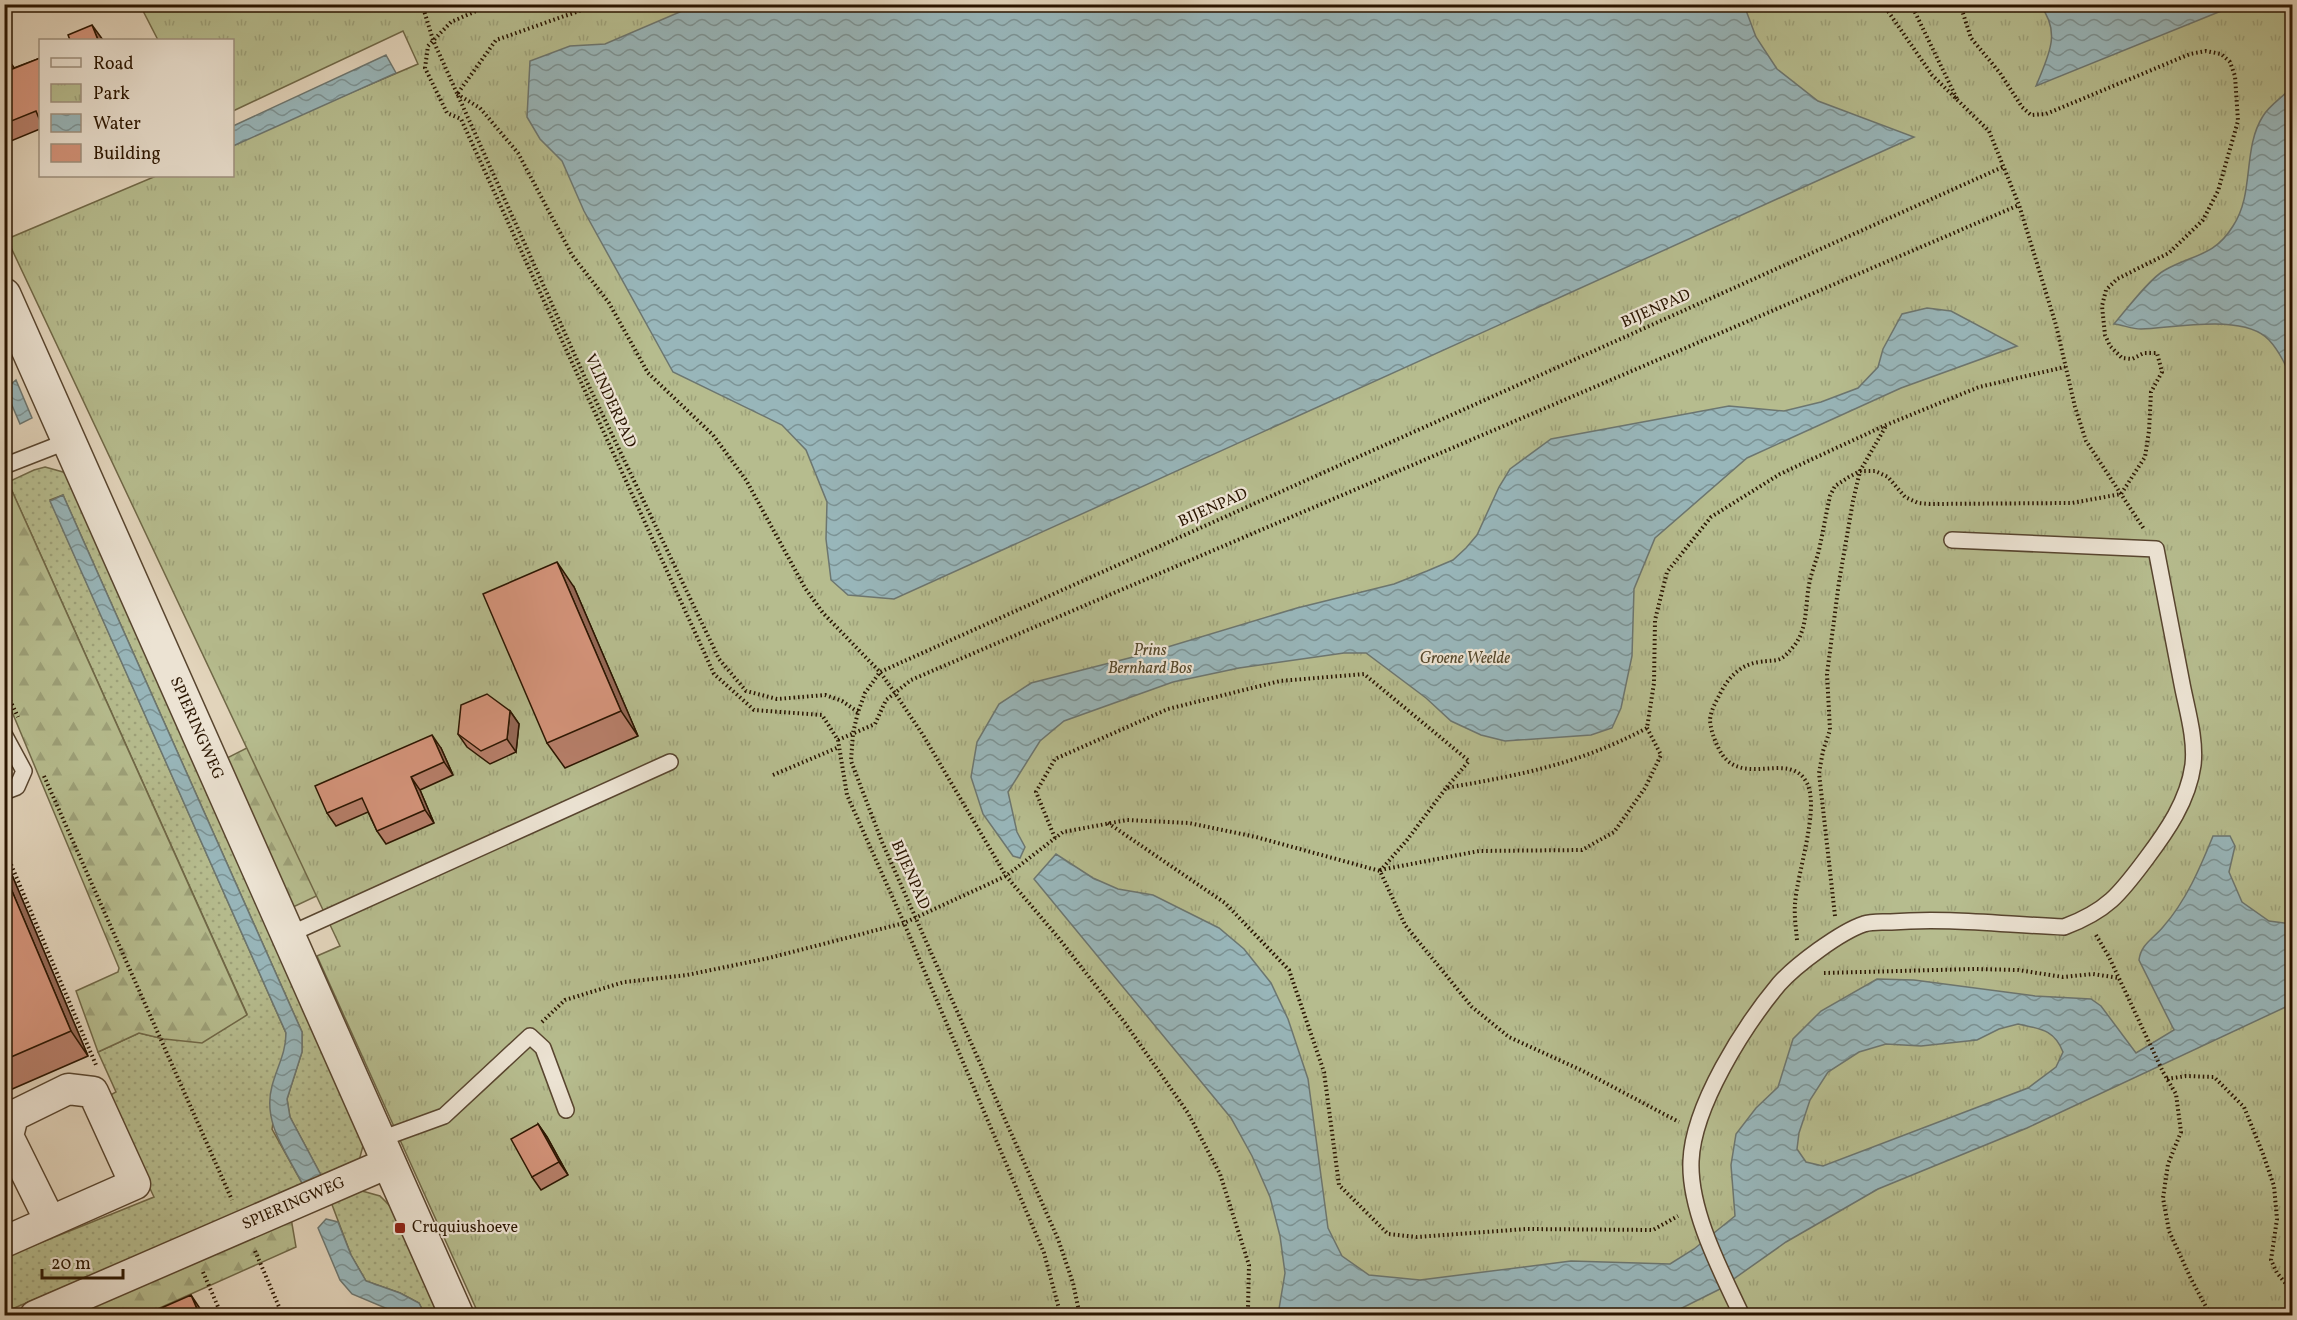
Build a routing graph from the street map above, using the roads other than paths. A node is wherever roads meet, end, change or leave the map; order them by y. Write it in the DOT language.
graph roads {
  1 [pos="4,295"];
  2 [pos="68,441"];
  3 [pos="4,466"];
  4 [pos="1952,540"];
  5 [pos="4,734"];
  6 [pos="670,762"];
  7 [pos="4,792"];
  8 [pos="288,935"];
  9 [pos="566,1110"];
  10 [pos="383,1151"];
  11 [pos="50,1221"];
  12 [pos="4,1242"];
  13 [pos="35,1316"];
  14 [pos="457,1316"];
  15 [pos="1742,1316"];
  1 -- 2 [label="street, SPIERINGWEG"];
  2 -- 3 [label="lane"];
  2 -- 8 [label="street, SPIERINGWEG"];
  4 -- 15 [label="lane"];
  5 -- 7 [label="lane"];
  6 -- 8 [label="lane"];
  8 -- 10 [label="street, SPIERINGWEG"];
  9 -- 10 [label="lane"];
  10 -- 13 [label="street, SPIERINGWEG"];
  10 -- 14 [label="street, SPIERINGWEG"];
  11 -- 11 [label="street"];
  11 -- 12 [label="street"];
}
